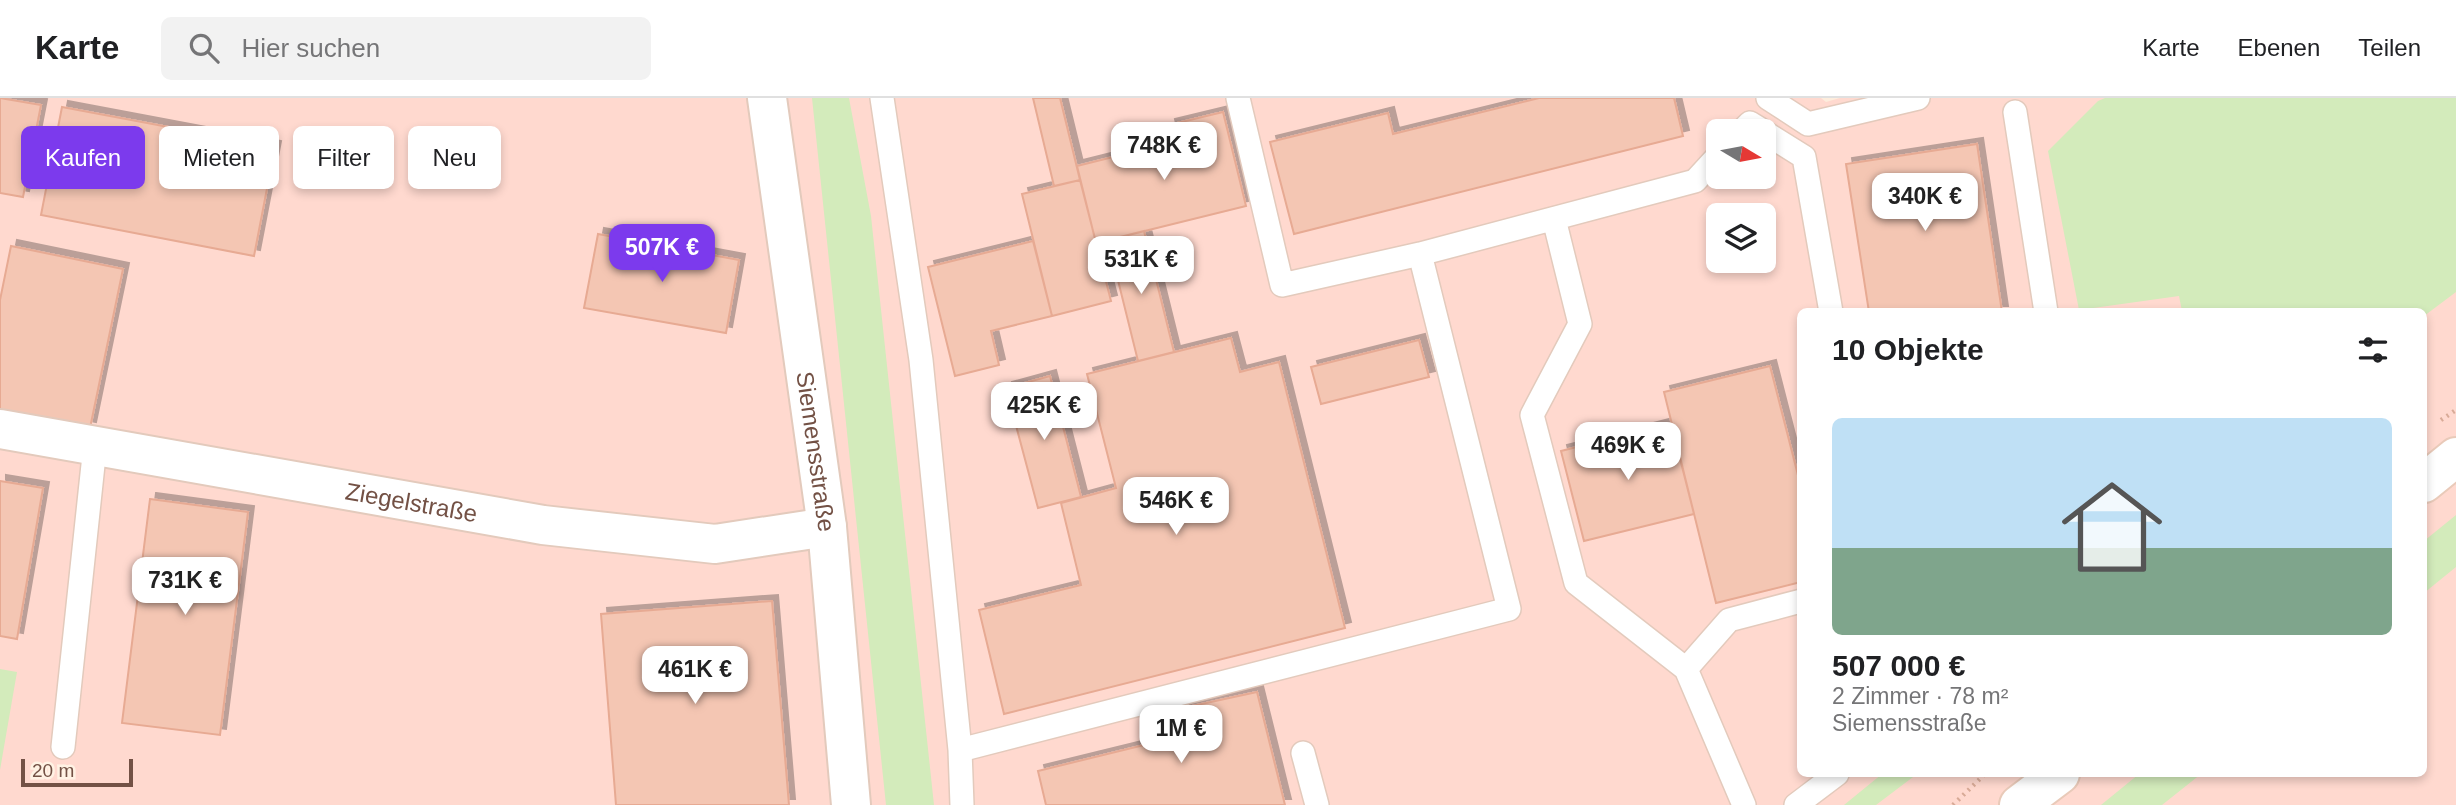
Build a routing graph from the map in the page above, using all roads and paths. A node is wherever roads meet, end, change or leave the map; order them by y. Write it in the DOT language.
graph roads {
  1 [pos="767,98"];
  2 [pos="882,98"];
  3 [pos="1238,98"];
  4 [pos="1768,98"];
  5 [pos="1918,98"];
  6 [pos="2015,111"];
  7 [pos="1776,140"];
  8 [pos="1706,169"];
  9 [pos="1553,219"];
  10 [pos="1420,254"];
  11 [pos="1830,308"];
  12 [pos="2045,308"];
  13 [pos="0,429"];
  14 [pos="95,446"];
  15 [pos="2456,457"];
  16 [pos="2427,481"];
  17 [pos="827,527"];
  18 [pos="1797,602"];
  19 [pos="1686,669"];
  20 [pos="63,747"];
  21 [pos="960,750"];
  22 [pos="1303,753"];
  23 [pos="1833,777"];
  24 [pos="1981,777"];
  25 [pos="2054,785"];
  26 [pos="852,805"];
  27 [pos="962,805"];
  28 [pos="1317,805"];
  29 [pos="1744,805"];
  30 [pos="1796,805"];
  31 [pos="1953,805"];
  32 [pos="2019,805"];
  1 -- 17 [label="street, Siemensstraße"];
  2 -- 21 [label="lane"];
  3 -- 10 [label="lane"];
  4 -- 5 [label="lane"];
  6 -- 12 [label="lane"];
  7 -- 11 [label="lane"];
  8 -- 9 [label="lane"];
  9 -- 10 [label="lane"];
  9 -- 19 [label="lane"];
  10 -- 21 [label="lane"];
  13 -- 14 [label="street, Ziegelstraße"];
  14 -- 17 [label="street, Ziegelstraße"];
  14 -- 20 [label="lane"];
  15 -- 16 [label="street"];
  17 -- 26 [label="street, Siemensstraße"];
  18 -- 19 [label="lane"];
  19 -- 29 [label="lane"];
  21 -- 27 [label="lane"];
  22 -- 28 [label="lane"];
  23 -- 30 [label="lane"];
  24 -- 31 [label="path"];
  25 -- 32 [label="street"];
}
